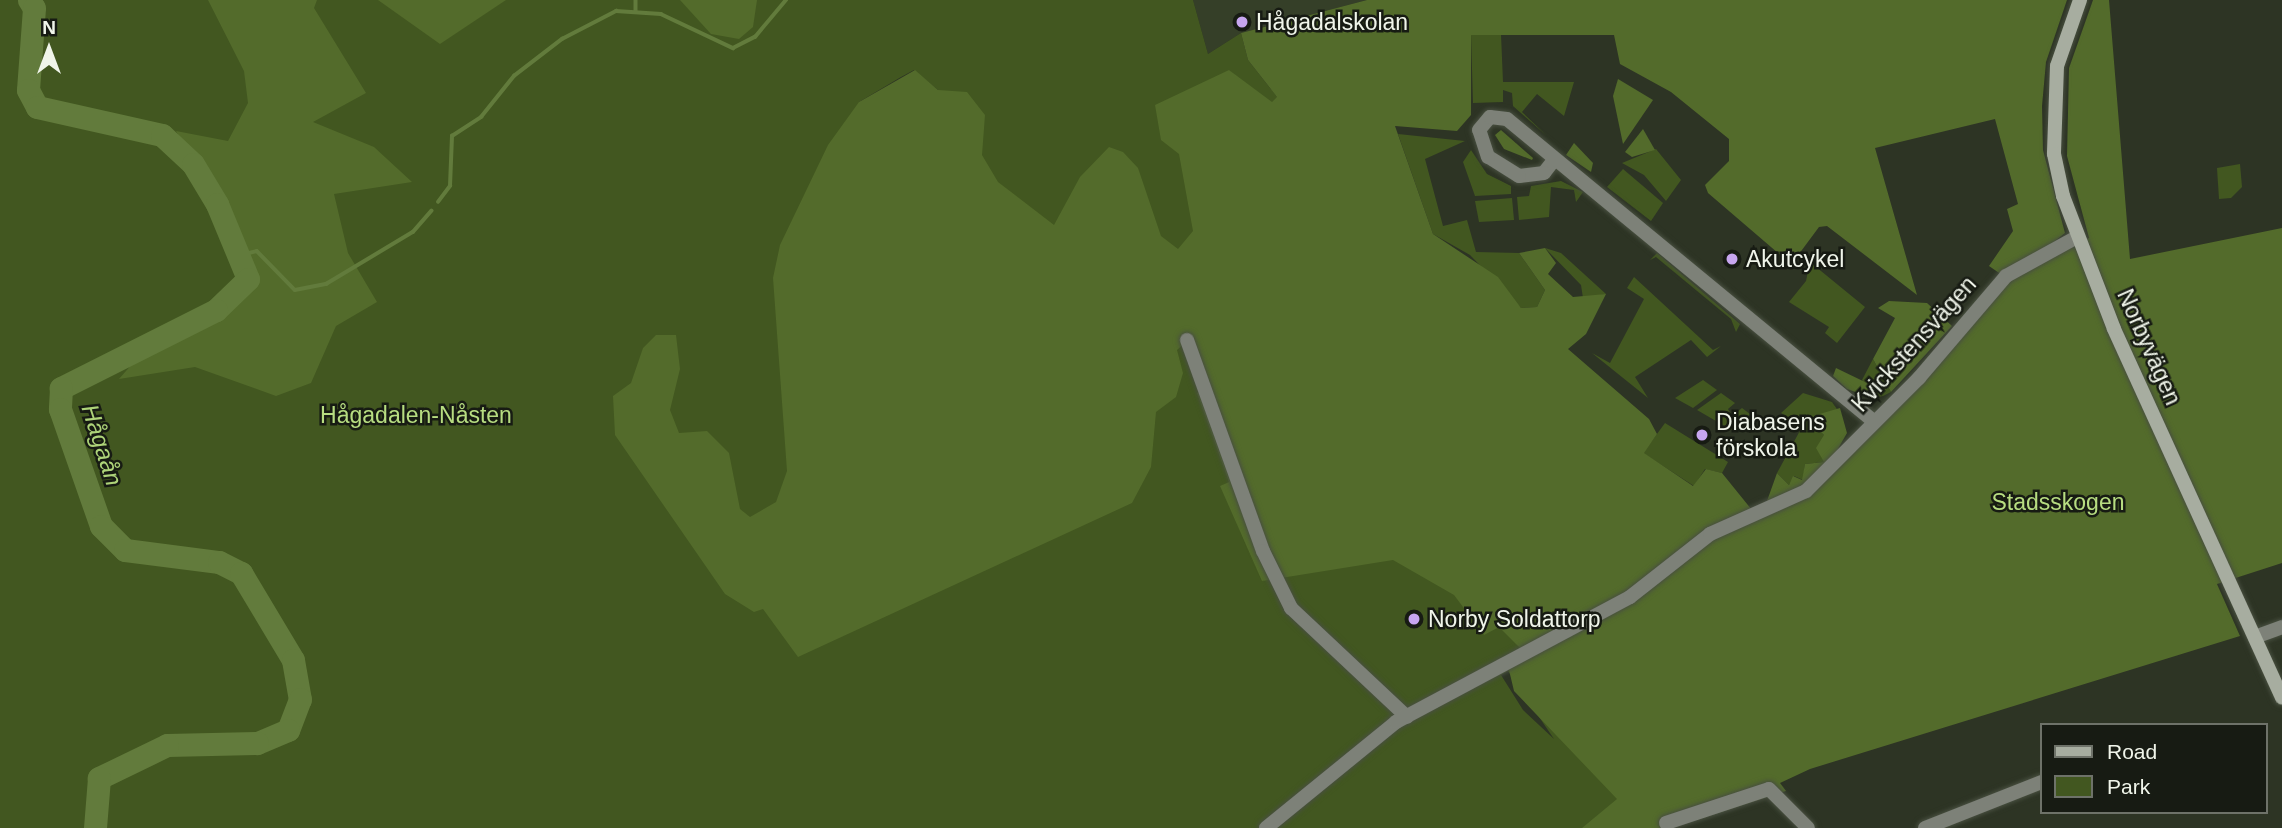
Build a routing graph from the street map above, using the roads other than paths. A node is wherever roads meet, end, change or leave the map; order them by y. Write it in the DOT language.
graph roads {
  1 [pos="2080,0"];
  2 [pos="1554,160"];
  3 [pos="2077,237"];
  4 [pos="1187,340"];
  5 [pos="1874,422"];
  6 [pos="2282,627"];
  7 [pos="2255,636"];
  8 [pos="2282,698"];
  9 [pos="1407,717"];
  10 [pos="2040,783"];
  11 [pos="1666,823"];
  12 [pos="1266,828"];
  13 [pos="1808,828"];
  14 [pos="1925,828"];
  1 -- 3 [label="street, Norbyvägen"];
  2 -- 2 [label="street"];
  2 -- 5 [label="street"];
  3 -- 5 [label="street, Kvickstensvägen"];
  3 -- 7 [label="street, Norbyvägen"];
  4 -- 9 [label="street"];
  5 -- 9 [label="street, Kvickstensvägen"];
  6 -- 7 [label="street"];
  7 -- 8 [label="street, Norbyvägen"];
  9 -- 12 [label="street, Kvickstensvägen"];
  10 -- 14 [label="street"];
  11 -- 13 [label="street"];
}
